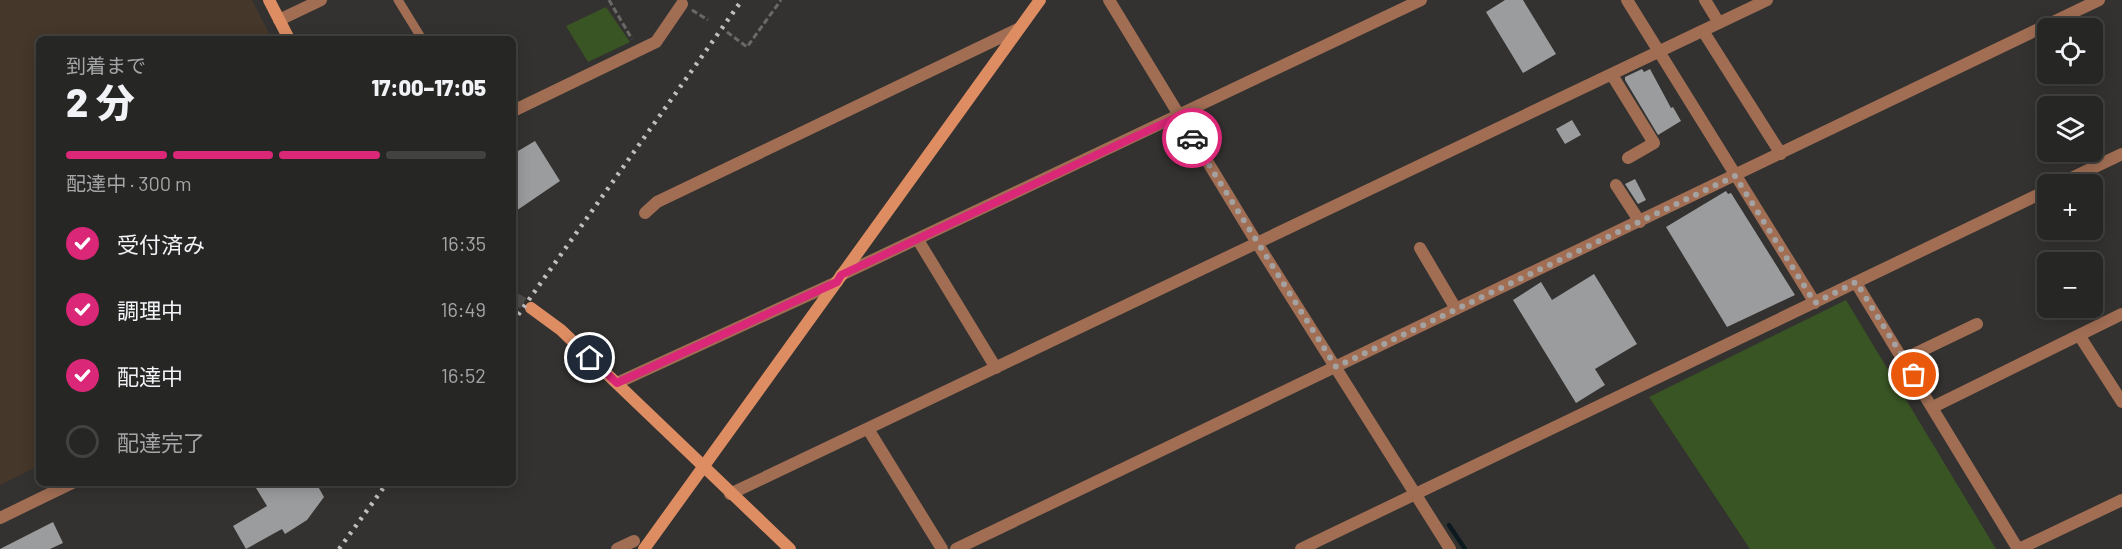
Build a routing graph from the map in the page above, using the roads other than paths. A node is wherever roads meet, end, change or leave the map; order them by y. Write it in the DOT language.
graph roads {
  1 [pos="269,0"];
  2 [pos="321,0"];
  3 [pos="398,0"];
  4 [pos="1040,0"];
  5 [pos="1109,0"];
  6 [pos="1420,0"];
  7 [pos="1627,0"];
  8 [pos="1705,0"];
  9 [pos="1767,0"];
  10 [pos="2099,0"];
  11 [pos="682,4"];
  12 [pos="279,20"];
  13 [pos="1719,23"];
  14 [pos="1018,29"];
  15 [pos="1703,31"];
  16 [pos="287,36"];
  17 [pos="420,36"];
  18 [pos="1660,52"];
  19 [pos="1612,75"];
  20 [pos="516,110"];
  21 [pos="1179,116"];
  22 [pos="1781,154"];
  23 [pos="2122,154"];
  24 [pos="1628,158"];
  25 [pos="2080,174"];
  26 [pos="1735,176"];
  27 [pos="1616,185"];
  28 [pos="2037,195"];
  29 [pos="645,213"];
  30 [pos="1640,222"];
  31 [pos="918,240"];
  32 [pos="1257,243"];
  33 [pos="1420,248"];
  34 [pos="839,278"];
  35 [pos="1856,282"];
  36 [pos="1815,303"];
  37 [pos="531,308"];
  38 [pos="1456,309"];
  39 [pos="2122,314"];
  40 [pos="1977,324"];
  41 [pos="2079,335"];
  42 [pos="1904,358"];
  43 [pos="1336,367"];
  44 [pos="996,368"];
  45 [pos="617,383"];
  46 [pos="2122,402"];
  47 [pos="1933,407"];
  48 [pos="868,429"];
  49 [pos="703,467"];
  50 [pos="66,486"];
  51 [pos="730,494"];
  52 [pos="1414,494"];
  53 [pos="2122,500"];
  54 [pos="0,518"];
  55 [pos="639,545"];
  56 [pos="617,549"];
  57 [pos="790,549"];
  58 [pos="942,549"];
  59 [pos="956,549"];
  60 [pos="1301,549"];
  61 [pos="1449,549"];
  62 [pos="2019,549"];
  1 -- 12 [label="street"];
  2 -- 12 [label="street"];
  3 -- 17 [label="lane"];
  4 -- 14 [label="street"];
  5 -- 21 [label="street"];
  6 -- 21 [label="street"];
  7 -- 18 [label="street"];
  8 -- 13 [label="street"];
  9 -- 13 [label="street"];
  10 -- 22 [label="street"];
  11 -- 20 [label="street"];
  12 -- 16 [label="street"];
  13 -- 15 [label="street"];
  14 -- 29 [label="street"];
  14 -- 34 [label="street"];
  15 -- 18 [label="street"];
  15 -- 22 [label="street"];
  18 -- 19 [label="street"];
  18 -- 26 [label="street"];
  19 -- 24 [label="street"];
  19 -- 32 [label="street"];
  21 -- 31 [label="street"];
  21 -- 32 [label="street"];
  22 -- 26 [label="street"];
  23 -- 25 [label="street"];
  26 -- 30 [label="street"];
  26 -- 36 [label="street"];
  27 -- 30 [label="street"];
  28 -- 35 [label="street"];
  30 -- 38 [label="street"];
  31 -- 34 [label="street"];
  31 -- 44 [label="street"];
  32 -- 43 [label="street"];
  32 -- 44 [label="street"];
  33 -- 38 [label="street"];
  34 -- 45 [label="street"];
  34 -- 49 [label="street"];
  35 -- 36 [label="street"];
  35 -- 42 [label="street"];
  36 -- 52 [label="street"];
  37 -- 45 [label="street"];
  38 -- 43 [label="street"];
  39 -- 41 [label="street"];
  40 -- 42 [label="street"];
  41 -- 46 [label="street"];
  41 -- 47 [label="street"];
  42 -- 47 [label="street"];
  43 -- 52 [label="street"];
  43 -- 59 [label="street"];
  44 -- 48 [label="street"];
  45 -- 49 [label="street"];
  47 -- 62 [label="street"];
  48 -- 51 [label="street"];
  48 -- 58 [label="street"];
  49 -- 51 [label="street"];
  49 -- 55 [label="street"];
  50 -- 54 [label="street"];
  51 -- 57 [label="street"];
  52 -- 60 [label="street"];
  52 -- 61 [label="street"];
  53 -- 62 [label="street"];
  55 -- 56 [label="street"];
}
